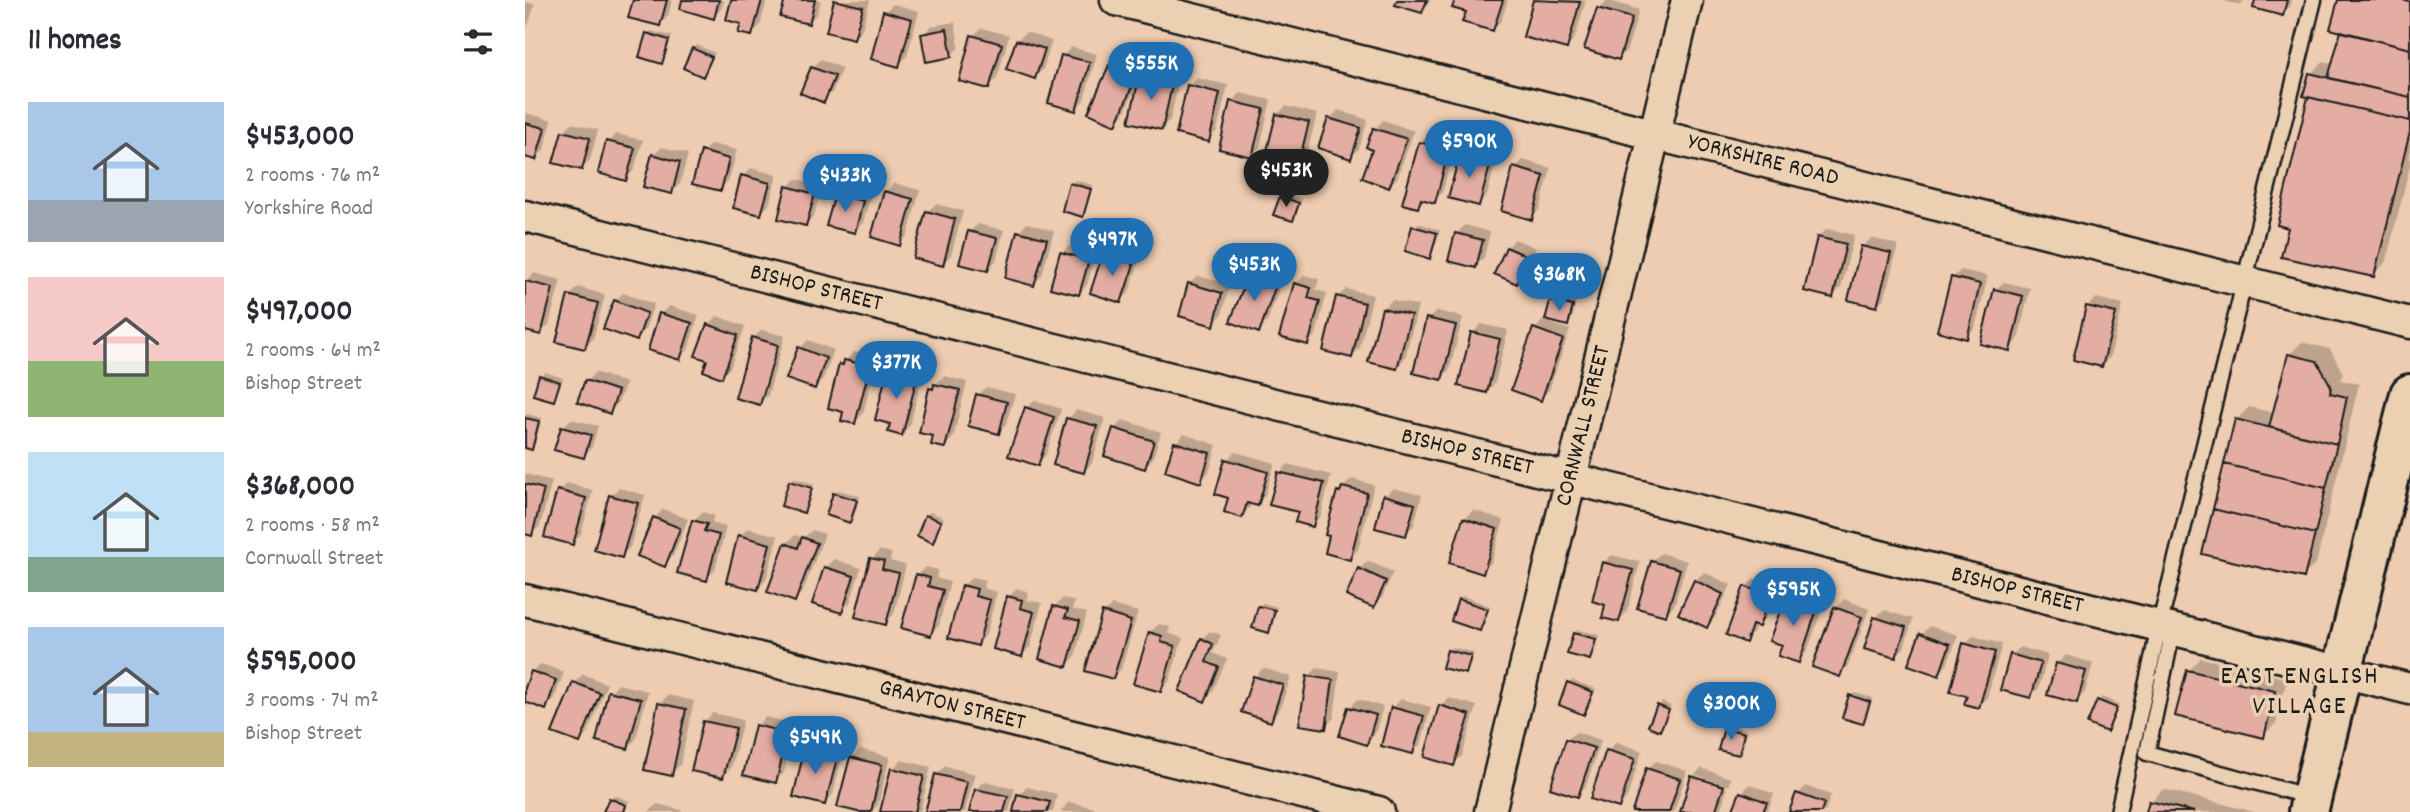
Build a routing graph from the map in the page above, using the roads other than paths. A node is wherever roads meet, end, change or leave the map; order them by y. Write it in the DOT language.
graph roads {
  1 [pos="1116,0"];
  2 [pos="1687,0"];
  3 [pos="2314,0"];
  4 [pos="1655,135"];
  5 [pos="525,216"];
  6 [pos="2243,281"];
  7 [pos="2410,323"];
  8 [pos="2410,394"];
  9 [pos="1571,479"];
  10 [pos="525,600"];
  11 [pos="2166,628"];
  12 [pos="2342,672"];
  13 [pos="2410,690"];
  14 [pos="2310,805"];
  15 [pos="1379,812"];
  16 [pos="1490,812"];
  17 [pos="2117,812"];
  1 -- 4 [label="street, YORKSHIRE ROAD"];
  2 -- 4 [label="street, CORNWALL STREET"];
  3 -- 6 [label="lane"];
  4 -- 6 [label="street, YORKSHIRE ROAD"];
  4 -- 9 [label="street, CORNWALL STREET"];
  5 -- 9 [label="street, BISHOP STREET"];
  6 -- 7 [label="street, YORKSHIRE ROAD"];
  6 -- 11 [label="lane"];
  8 -- 12 [label="main road"];
  9 -- 11 [label="street, BISHOP STREET"];
  9 -- 16 [label="street, CORNWALL STREET"];
  10 -- 15 [label="street, GRAYTON STREET"];
  11 -- 12 [label="street, BISHOP STREET"];
  11 -- 14 [label="lane"];
  11 -- 17 [label="lane"];
  12 -- 13 [label="street, BISHOP STREET"];
  12 -- 14 [label="main road"];
}
